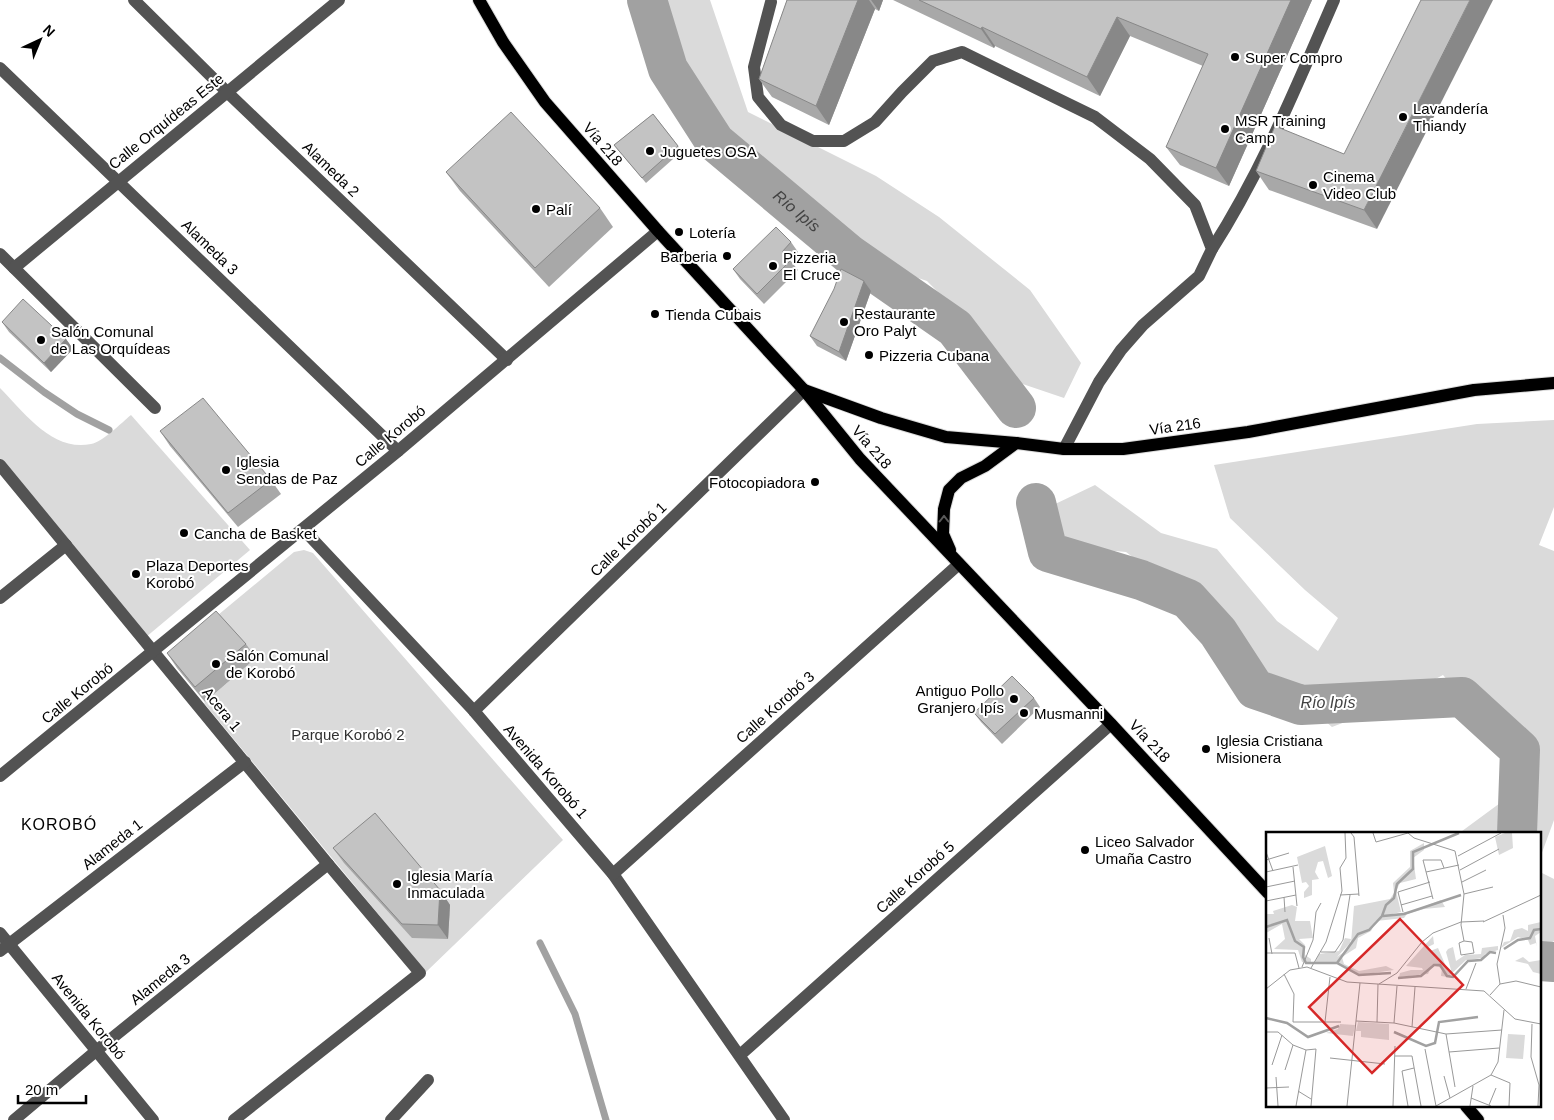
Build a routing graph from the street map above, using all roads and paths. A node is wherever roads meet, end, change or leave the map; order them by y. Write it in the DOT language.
graph roads {
  1 [pos="134,0"];
  2 [pos="479,0"];
  3 [pos="1334,0"];
  4 [pos="331,2"];
  5 [pos="771,2"];
  6 [pos="0,68"];
  7 [pos="227,92"];
  8 [pos="119,182"];
  9 [pos="658,231"];
  10 [pos="1212,249"];
  11 [pos="0,254"];
  12 [pos="14,268"];
  13 [pos="507,360"];
  14 [pos="1554,383"];
  15 [pos="804,390"];
  16 [pos="155,408"];
  17 [pos="1016,443"];
  18 [pos="1064,449"];
  19 [pos="398,451"];
  20 [pos="0,465"];
  21 [pos="303,528"];
  22 [pos="66,545"];
  23 [pos="958,564"];
  24 [pos="0,598"];
  25 [pos="154,651"];
  26 [pos="474,711"];
  27 [pos="1111,724"];
  28 [pos="245,762"];
  29 [pos="0,776"];
  30 [pos="328,864"];
  31 [pos="613,874"];
  32 [pos="1266,891"];
  33 [pos="0,933"];
  34 [pos="4,948"];
  35 [pos="96,1051"];
  36 [pos="740,1055"];
  37 [pos="428,1080"];
  38 [pos="1468,1108"];
  39 [pos="14,1120"];
  40 [pos="153,1120"];
  41 [pos="234,1120"];
  42 [pos="391,1120"];
  43 [pos="784,1120"];
  44 [pos="1478,1120"];
  1 -- 7 [label="street, Alameda 2"];
  2 -- 9 [label="main road, Vía 218"];
  3 -- 10 [label="street"];
  4 -- 7 [label="street, Calle Orquídeas Este"];
  5 -- 10 [label="street"];
  6 -- 8 [label="street, Alameda 3"];
  7 -- 8 [label="street, Calle Orquídeas Este"];
  7 -- 13 [label="street, Alameda 2"];
  8 -- 12 [label="street, Calle Orquídeas Este"];
  8 -- 19 [label="street, Alameda 3"];
  9 -- 13 [label="street, Calle Korobó"];
  9 -- 15 [label="main road, Vía 218"];
  10 -- 18 [label="street"];
  11 -- 12 [label="street"];
  12 -- 16 [label="street"];
  13 -- 19 [label="street, Calle Korobó"];
  14 -- 18 [label="main road, Vía 216"];
  15 -- 17 [label="main road, Vía 216"];
  15 -- 23 [label="main road, Vía 218"];
  15 -- 26 [label="street, Calle Korobó 1"];
  17 -- 18 [label="main road, Vía 216"];
  23 -- 17 [label="main road, one-way"];
  19 -- 21 [label="street, Calle Korobó"];
  20 -- 22 [label="street, Acera 1"];
  21 -- 25 [label="street, Calle Korobó"];
  21 -- 26 [label="street, Avenida Korobó 1"];
  22 -- 24 [label="street"];
  22 -- 25 [label="street, Acera 1"];
  23 -- 27 [label="main road, Vía 218"];
  23 -- 31 [label="street, Calle Korobó 3"];
  25 -- 28 [label="street, Acera 1"];
  25 -- 29 [label="street, Calle Korobó"];
  26 -- 31 [label="street, Avenida Korobó 1"];
  27 -- 32 [label="main road, Vía 218"];
  27 -- 36 [label="street, Calle Korobó 5"];
  28 -- 30 [label="street, Acera 1"];
  28 -- 34 [label="street, Alameda 1"];
  30 -- 35 [label="street, Alameda 3"];
  30 -- 41 [label="street, Acera 1"];
  31 -- 36 [label="street, Avenida Korobó 1"];
  33 -- 34 [label="street, Avenida Korobó"];
  34 -- 35 [label="street, Avenida Korobó"];
  35 -- 39 [label="street, Alameda 3"];
  35 -- 40 [label="street, Avenida Korobó"];
  36 -- 43 [label="street, Avenida Korobó 1"];
  37 -- 42 [label="street"];
  38 -- 44 [label="main road"];
}
